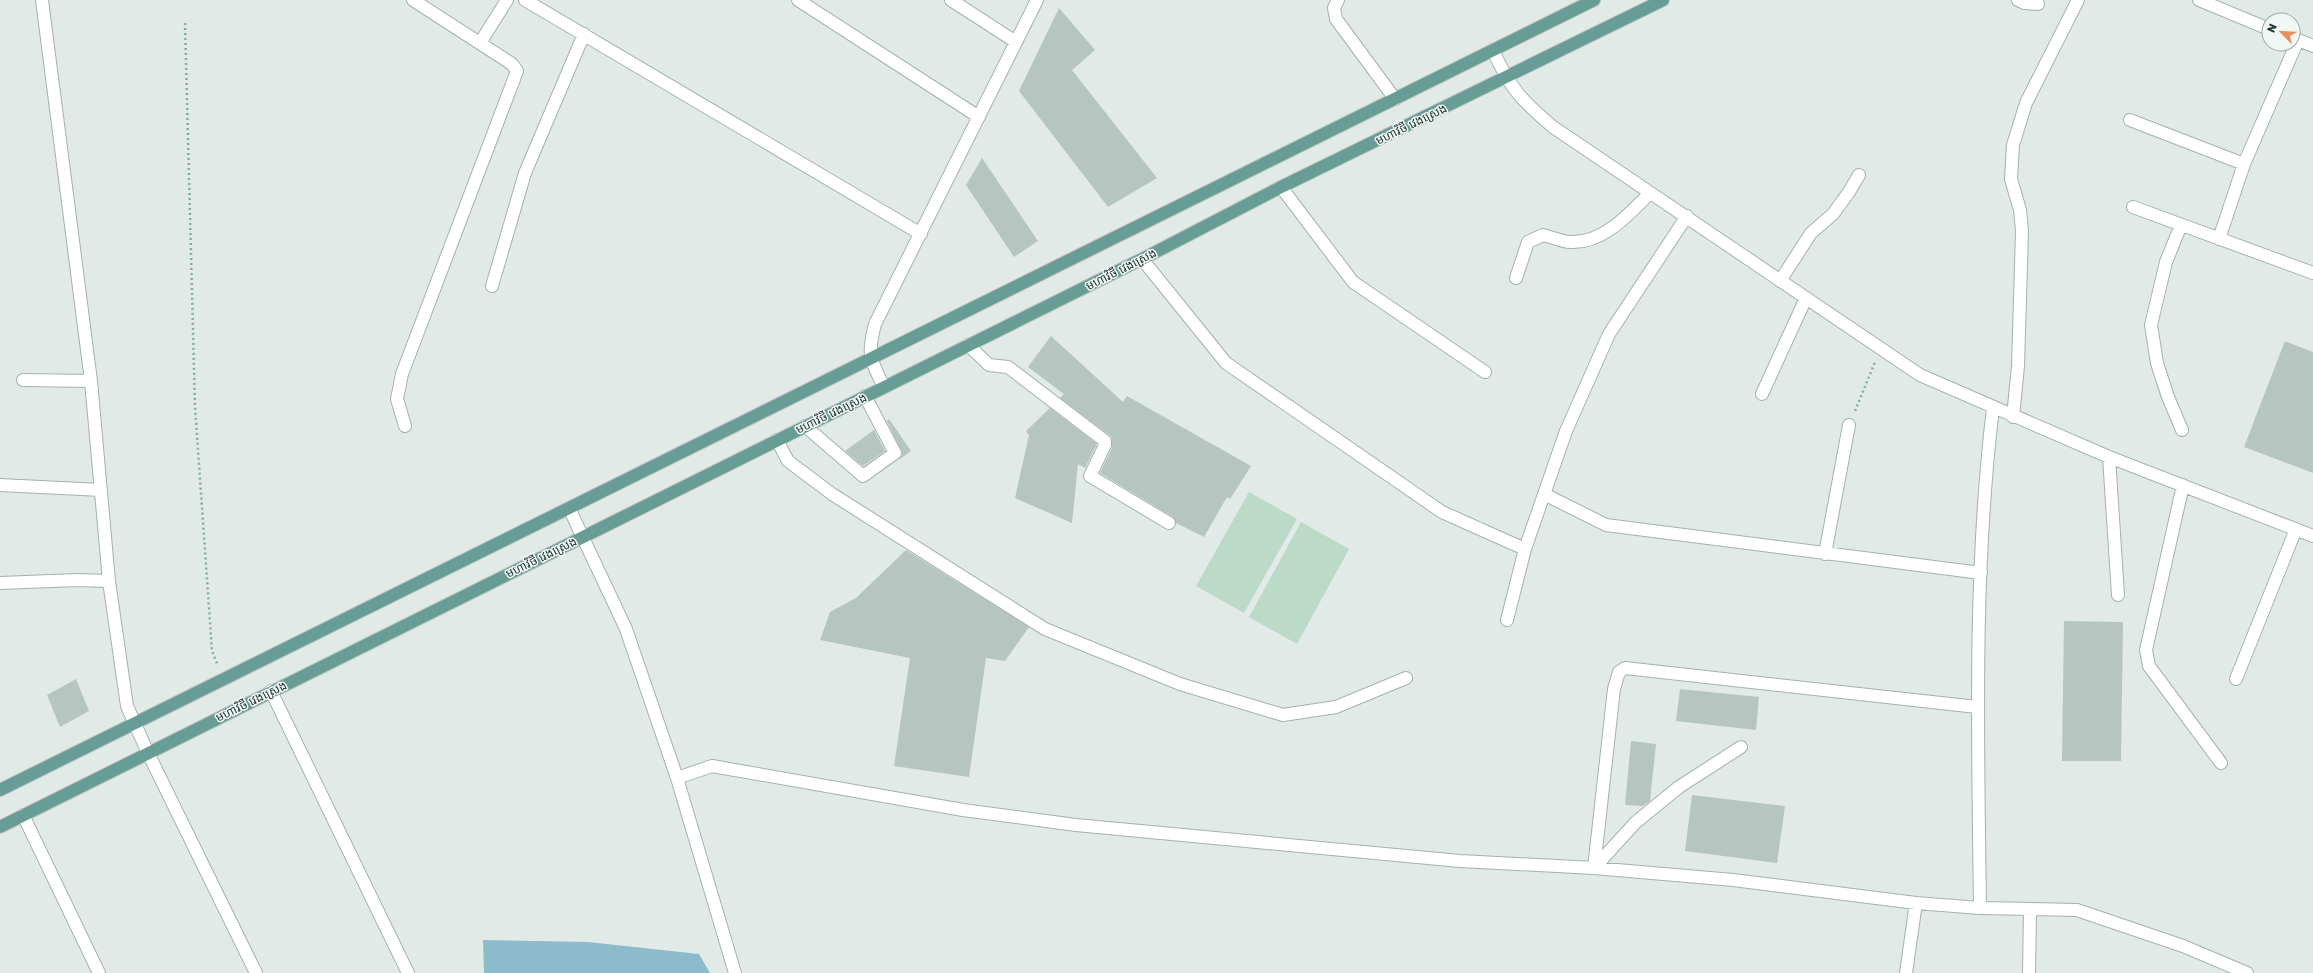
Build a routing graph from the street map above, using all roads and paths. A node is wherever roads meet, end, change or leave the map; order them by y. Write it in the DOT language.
graph roads {
  1 [pos="42,0"];
  2 [pos="413,0"];
  3 [pos="508,0"];
  4 [pos="526,0"];
  5 [pos="798,0"];
  6 [pos="951,0"];
  7 [pos="1037,0"];
  8 [pos="1338,0"];
  9 [pos="1663,0"];
  10 [pos="2018,0"];
  11 [pos="2078,0"];
  12 [pos="2199,0"];
  13 [pos="1589,1"];
  14 [pos="2038,4"];
  15 [pos="185,23"];
  16 [pos="2261,26"];
  17 [pos="584,34"];
  18 [pos="2301,41"];
  19 [pos="1016,42"];
  20 [pos="480,43"];
  21 [pos="2313,46"];
  22 [pos="1493,50"];
  23 [pos="2290,52"];
  24 [pos="1506,78"];
  25 [pos="1395,99"];
  26 [pos="979,117"];
  27 [pos="2130,120"];
  28 [pos="2244,164"];
  29 [pos="1859,175"];
  30 [pos="1281,187"];
  31 [pos="1650,193"];
  32 [pos="2133,207"];
  33 [pos="1687,216"];
  34 [pos="2181,225"];
  35 [pos="921,234"];
  36 [pos="2219,239"];
  37 [pos="1142,259"];
  38 [pos="2313,273"];
  39 [pos="1516,278"];
  40 [pos="1780,281"];
  41 [pos="492,286"];
  42 [pos="1806,298"];
  43 [pos="968,345"];
  44 [pos="1880,348"];
  45 [pos="870,359"];
  46 [pos="1485,372"];
  47 [pos="23,380"];
  48 [pos="91,381"];
  49 [pos="884,387"];
  50 [pos="1762,394"];
  51 [pos="865,396"];
  52 [pos="1993,408"];
  53 [pos="2013,417"];
  54 [pos="1849,425"];
  55 [pos="404,426"];
  56 [pos="805,426"];
  57 [pos="2182,430"];
  58 [pos="777,440"];
  59 [pos="2109,457"];
  60 [pos="0,485"];
  61 [pos="2183,485"];
  62 [pos="101,490"];
  63 [pos="1544,494"];
  64 [pos="569,508"];
  65 [pos="1169,523"];
  66 [pos="2296,529"];
  67 [pos="2313,536"];
  68 [pos="582,537"];
  69 [pos="1525,549"];
  70 [pos="1825,554"];
  71 [pos="1981,573"];
  72 [pos="109,581"];
  73 [pos="0,583"];
  74 [pos="2118,595"];
  75 [pos="1507,620"];
  76 [pos="1406,678"];
  77 [pos="224,679"];
  78 [pos="2236,679"];
  79 [pos="271,692"];
  80 [pos="1977,707"];
  81 [pos="134,723"];
  82 [pos="1741,747"];
  83 [pos="148,752"];
  84 [pos="2221,763"];
  85 [pos="677,778"];
  86 [pos="0,790"];
  87 [pos="23,815"];
  88 [pos="0,827"];
  89 [pos="1594,868"];
  90 [pos="1916,903"];
  91 [pos="1980,908"];
  92 [pos="2030,910"];
  93 [pos="99,973"];
  94 [pos="256,973"];
  95 [pos="408,973"];
  96 [pos="735,973"];
  97 [pos="1906,973"];
  98 [pos="2029,973"];
  99 [pos="2247,973"];
  1 -- 48 [label="street"];
  2 -- 20 [label="street"];
  3 -- 20 [label="street"];
  4 -- 17 [label="street"];
  5 -- 26 [label="street"];
  6 -- 19 [label="street"];
  7 -- 19 [label="street"];
  8 -- 25 [label="street"];
  9 -- 24 [label="main road, មហាវិថី វេងស្រេង"];
  10 -- 14 [label="street"];
  11 -- 53 [label="street"];
  12 -- 16 [label="street"];
  13 -- 22 [label="main road"];
  15 -- 77 [label="path"];
  17 -- 35 [label="street"];
  17 -- 41 [label="street"];
  18 -- 21 [label="street"];
  19 -- 26 [label="street"];
  20 -- 55 [label="street"];
  22 -- 24 [label="street"];
  22 -- 25 [label="main road"];
  23 -- 28 [label="street"];
  24 -- 30 [label="main road, មហាវិថី វេងស្រេង"];
  24 -- 31 [label="street"];
  25 -- 45 [label="main road"];
  26 -- 35 [label="street"];
  27 -- 28 [label="street"];
  28 -- 36 [label="street"];
  29 -- 40 [label="street"];
  30 -- 37 [label="main road, មហាវិថី វេងស្រេង"];
  30 -- 46 [label="street"];
  31 -- 33 [label="street"];
  31 -- 39 [label="street"];
  32 -- 34 [label="street"];
  33 -- 40 [label="street"];
  33 -- 63 [label="street"];
  34 -- 36 [label="street"];
  34 -- 57 [label="street"];
  35 -- 45 [label="street"];
  36 -- 38 [label="street"];
  37 -- 43 [label="main road, មហាវិថី វេងស្រេង"];
  37 -- 69 [label="street"];
  40 -- 42 [label="street"];
  42 -- 44 [label="street"];
  42 -- 50 [label="street"];
  43 -- 49 [label="main road, មហាវិថី វេងស្រេង"];
  43 -- 65 [label="street"];
  44 -- 52 [label="street"];
  44 -- 54 [label="path"];
  45 -- 49 [label="street"];
  45 -- 64 [label="main road"];
  47 -- 48 [label="street"];
  48 -- 62 [label="street"];
  49 -- 51 [label="main road, មហាវិថី វេងស្រេង"];
  51 -- 56 [label="main road, មហាវិថី វេងស្រេង"];
  51 -- 56 [label="street"];
  52 -- 53 [label="street"];
  52 -- 71 [label="street"];
  53 -- 59 [label="street"];
  54 -- 70 [label="street"];
  56 -- 58 [label="main road, មហាវិថី វេងស្រេង"];
  58 -- 68 [label="main road, មហាវិថី វេងស្រេង"];
  58 -- 76 [label="street"];
  59 -- 61 [label="street"];
  59 -- 74 [label="street"];
  60 -- 62 [label="street"];
  61 -- 66 [label="street"];
  61 -- 84 [label="street"];
  62 -- 72 [label="street"];
  63 -- 69 [label="street"];
  63 -- 70 [label="street"];
  64 -- 68 [label="street"];
  64 -- 77 [label="main road"];
  66 -- 67 [label="street"];
  66 -- 78 [label="street"];
  68 -- 79 [label="main road, មហាវិថី វេងស្រេង"];
  68 -- 85 [label="street"];
  69 -- 75 [label="street"];
  70 -- 71 [label="street"];
  71 -- 80 [label="street"];
  72 -- 73 [label="street"];
  72 -- 81 [label="street"];
  77 -- 81 [label="main road"];
  79 -- 83 [label="main road, មហាវិថី វេងស្រេង"];
  79 -- 95 [label="street"];
  80 -- 89 [label="street"];
  80 -- 91 [label="street"];
  81 -- 83 [label="street"];
  81 -- 86 [label="main road"];
  82 -- 89 [label="street"];
  83 -- 87 [label="main road, មហាវិថី វេងស្រេង"];
  83 -- 94 [label="street"];
  85 -- 89 [label="street"];
  85 -- 96 [label="street"];
  87 -- 88 [label="main road, មហាវិថី វេងស្រេង"];
  87 -- 93 [label="street"];
  89 -- 90 [label="street"];
  90 -- 91 [label="street"];
  90 -- 97 [label="street"];
  91 -- 92 [label="street"];
  92 -- 98 [label="street"];
  92 -- 99 [label="street"];
}
